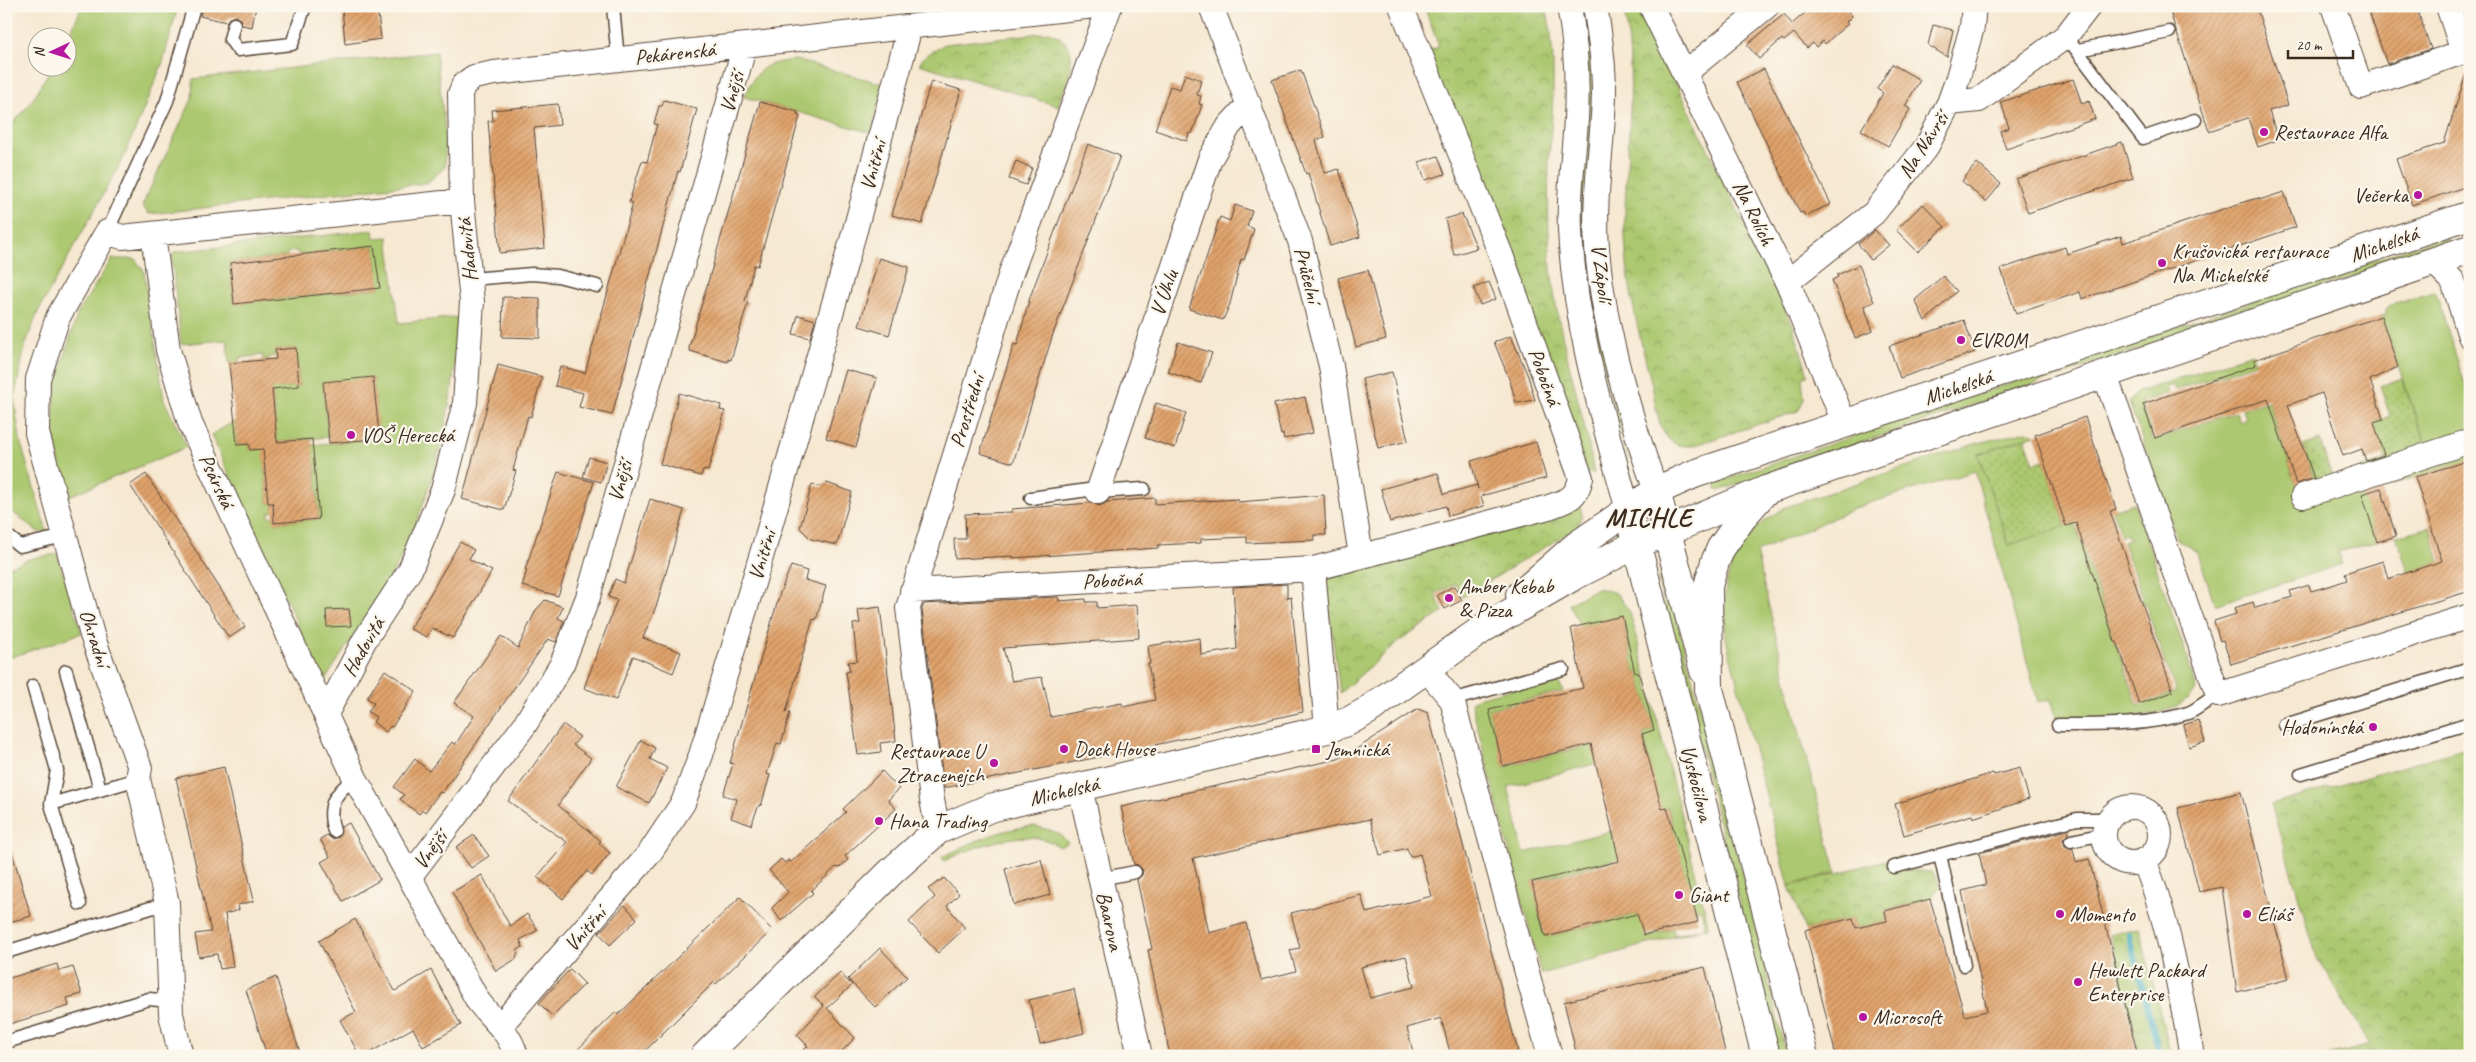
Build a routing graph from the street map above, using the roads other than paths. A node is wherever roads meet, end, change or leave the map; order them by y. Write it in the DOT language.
graph roads {
  1 [pos="194,6"];
  2 [pos="305,6"];
  3 [pos="613,6"];
  4 [pos="1095,6"];
  5 [pos="1110,6"];
  6 [pos="1211,6"];
  7 [pos="1401,6"];
  8 [pos="1569,6"];
  9 [pos="1595,6"];
  10 [pos="1651,6"];
  11 [pos="1767,6"];
  12 [pos="1974,6"];
  13 [pos="2089,6"];
  14 [pos="2333,6"];
  15 [pos="2448,6"];
  16 [pos="1057,8"];
  17 [pos="234,24"];
  18 [pos="910,27"];
  19 [pos="2169,32"];
  20 [pos="2072,43"];
  21 [pos="745,45"];
  22 [pos="618,60"];
  23 [pos="1685,73"];
  24 [pos="1949,103"];
  25 [pos="1249,104"];
  26 [pos="2195,120"];
  27 [pos="462,201"];
  28 [pos="2464,224"];
  29 [pos="107,232"];
  30 [pos="153,234"];
  31 [pos="2470,249"];
  32 [pos="2470,256"];
  33 [pos="2434,262"];
  34 [pos="471,279"];
  35 [pos="2453,281"];
  36 [pos="1787,282"];
  37 [pos="597,286"];
  38 [pos="2468,324"];
  39 [pos="2105,375"];
  40 [pos="1845,425"];
  41 [pos="2470,441"];
  42 [pos="1144,489"];
  43 [pos="1766,490"];
  44 [pos="1656,491"];
  45 [pos="1098,492"];
  46 [pos="2302,496"];
  47 [pos="1031,498"];
  48 [pos="1628,510"];
  49 [pos="1668,531"];
  50 [pos="6,535"];
  51 [pos="65,536"];
  52 [pos="1637,544"];
  53 [pos="1361,556"];
  54 [pos="1313,569"];
  55 [pos="912,591"];
  56 [pos="2470,616"];
  57 [pos="1484,628"];
  58 [pos="2470,668"];
  59 [pos="1563,669"];
  60 [pos="1426,670"];
  61 [pos="66,671"];
  62 [pos="33,686"];
  63 [pos="1709,689"];
  64 [pos="2218,695"];
  65 [pos="1452,700"];
  66 [pos="326,714"];
  67 [pos="2470,723"];
  68 [pos="2058,725"];
  69 [pos="2285,725"];
  70 [pos="1327,728"];
  71 [pos="2301,774"];
  72 [pos="355,778"];
  73 [pos="138,779"];
  74 [pos="1080,787"];
  75 [pos="100,789"];
  76 [pos="51,804"];
  77 [pos="2106,827"];
  78 [pos="938,830"];
  79 [pos="334,831"];
  80 [pos="2071,841"];
  81 [pos="1940,855"];
  82 [pos="2144,861"];
  83 [pos="1894,866"];
  84 [pos="1135,872"];
  85 [pos="410,876"];
  86 [pos="1100,879"];
  87 [pos="167,903"];
  88 [pos="80,904"];
  89 [pos="6,952"];
  90 [pos="1964,965"];
  91 [pos="170,1001"];
  92 [pos="501,1025"];
  93 [pos="6,1042"];
  94 [pos="181,1056"];
  95 [pos="516,1056"];
  96 [pos="705,1056"];
  97 [pos="1140,1056"];
  98 [pos="1550,1056"];
  99 [pos="1766,1056"];
  100 [pos="1804,1056"];
  101 [pos="2192,1056"];
  1 -- 29 [label="lane"];
  2 -- 17 [label="lane"];
  3 -- 22 [label="lane"];
  4 -- 16 [label="street, Pekárenská"];
  5 -- 55 [label="street, Prostřední"];
  6 -- 25 [label="street, Průčelní"];
  7 -- 53 [label="street, Pobočná"];
  8 -- 48 [label="street, V Zápolí"];
  9 -- 44 [label="street, V Zápolí"];
  10 -- 23 [label="street, Na Rolích"];
  11 -- 23 [label="street"];
  12 -- 24 [label="street"];
  13 -- 20 [label="street, Na Návrší"];
  14 -- 15 [label="street"];
  16 -- 18 [label="street, Pekárenská"];
  18 -- 21 [label="street, Pekárenská"];
  18 -- 92 [label="street, Vnitřní"];
  19 -- 20 [label="lane"];
  20 -- 24 [label="street, Na Návrší"];
  20 -- 26 [label="lane"];
  21 -- 22 [label="street, Pekárenská"];
  21 -- 85 [label="street, Vnější"];
  22 -- 27 [label="street, Pekárenská"];
  23 -- 36 [label="street, Na Rolích"];
  24 -- 36 [label="street, Na Návrší"];
  25 -- 45 [label="street, V Úhlu"];
  25 -- 53 [label="street, Průčelní"];
  27 -- 30 [label="street"];
  27 -- 34 [label="street, Hadovitá"];
  28 -- 40 [label="main road, Michelská"];
  29 -- 30 [label="street"];
  29 -- 51 [label="street, Ohradní"];
  30 -- 66 [label="street, Psárská"];
  31 -- 33 [label="main road, Michelská"];
  32 -- 35 [label="street"];
  33 -- 35 [label="street"];
  33 -- 39 [label="main road, Michelská"];
  34 -- 37 [label="lane"];
  34 -- 66 [label="street, Hadovitá"];
  35 -- 38 [label="street"];
  36 -- 40 [label="street, Na Rolích"];
  39 -- 43 [label="main road, Michelská"];
  39 -- 64 [label="street"];
  40 -- 44 [label="main road, Michelská"];
  41 -- 46 [label="street"];
  42 -- 45 [label="lane"];
  43 -- 49 [label="main road, Michelská"];
  43 -- 63 [label="main road, Vyskočilova"];
  44 -- 48 [label="main road, Michelská"];
  44 -- 49 [label="main road, V Zápolí"];
  45 -- 47 [label="lane"];
  48 -- 52 [label="main road, Vyskočilova"];
  48 -- 57 [label="main road, Michelská"];
  49 -- 52 [label="main road, Michelská"];
  49 -- 63 [label="main road, Vyskočilova"];
  50 -- 51 [label="lane"];
  51 -- 73 [label="street, Ohradní"];
  52 -- 57 [label="main road, Michelská"];
  52 -- 99 [label="main road, Vyskočilova"];
  53 -- 54 [label="street, Pobočná"];
  54 -- 55 [label="street, Pobočná"];
  54 -- 70 [label="street"];
  55 -- 78 [label="street, Prostřední"];
  56 -- 64 [label="street"];
  57 -- 60 [label="main road, Michelská"];
  58 -- 69 [label="lane"];
  59 -- 65 [label="lane"];
  60 -- 65 [label="street"];
  60 -- 70 [label="main road, Michelská"];
  61 -- 75 [label="lane"];
  62 -- 76 [label="lane"];
  63 -- 100 [label="main road, Vyskočilova"];
  64 -- 68 [label="lane"];
  65 -- 98 [label="street"];
  66 -- 72 [label="street"];
  67 -- 71 [label="lane"];
  70 -- 74 [label="main road, Michelská"];
  72 -- 79 [label="lane"];
  72 -- 85 [label="street"];
  73 -- 75 [label="lane"];
  73 -- 87 [label="street, Ohradní"];
  74 -- 78 [label="main road, Michelská"];
  74 -- 86 [label="street, Baarova"];
  75 -- 76 [label="lane"];
  76 -- 88 [label="lane"];
  77 -- 80 [label="lane"];
  77 -- 81 [label="lane"];
  77 -- 82 [label="street"];
  77 -- 82 [label="street"];
  78 -- 96 [label="main road, Michelská"];
  81 -- 83 [label="lane"];
  81 -- 90 [label="lane"];
  82 -- 101 [label="street"];
  84 -- 86 [label="lane"];
  85 -- 92 [label="street"];
  86 -- 97 [label="street, Baarova"];
  87 -- 89 [label="lane"];
  87 -- 91 [label="street, Ohradní"];
  91 -- 93 [label="lane"];
  91 -- 94 [label="street, Ohradní"];
  92 -- 95 [label="street"];
}
